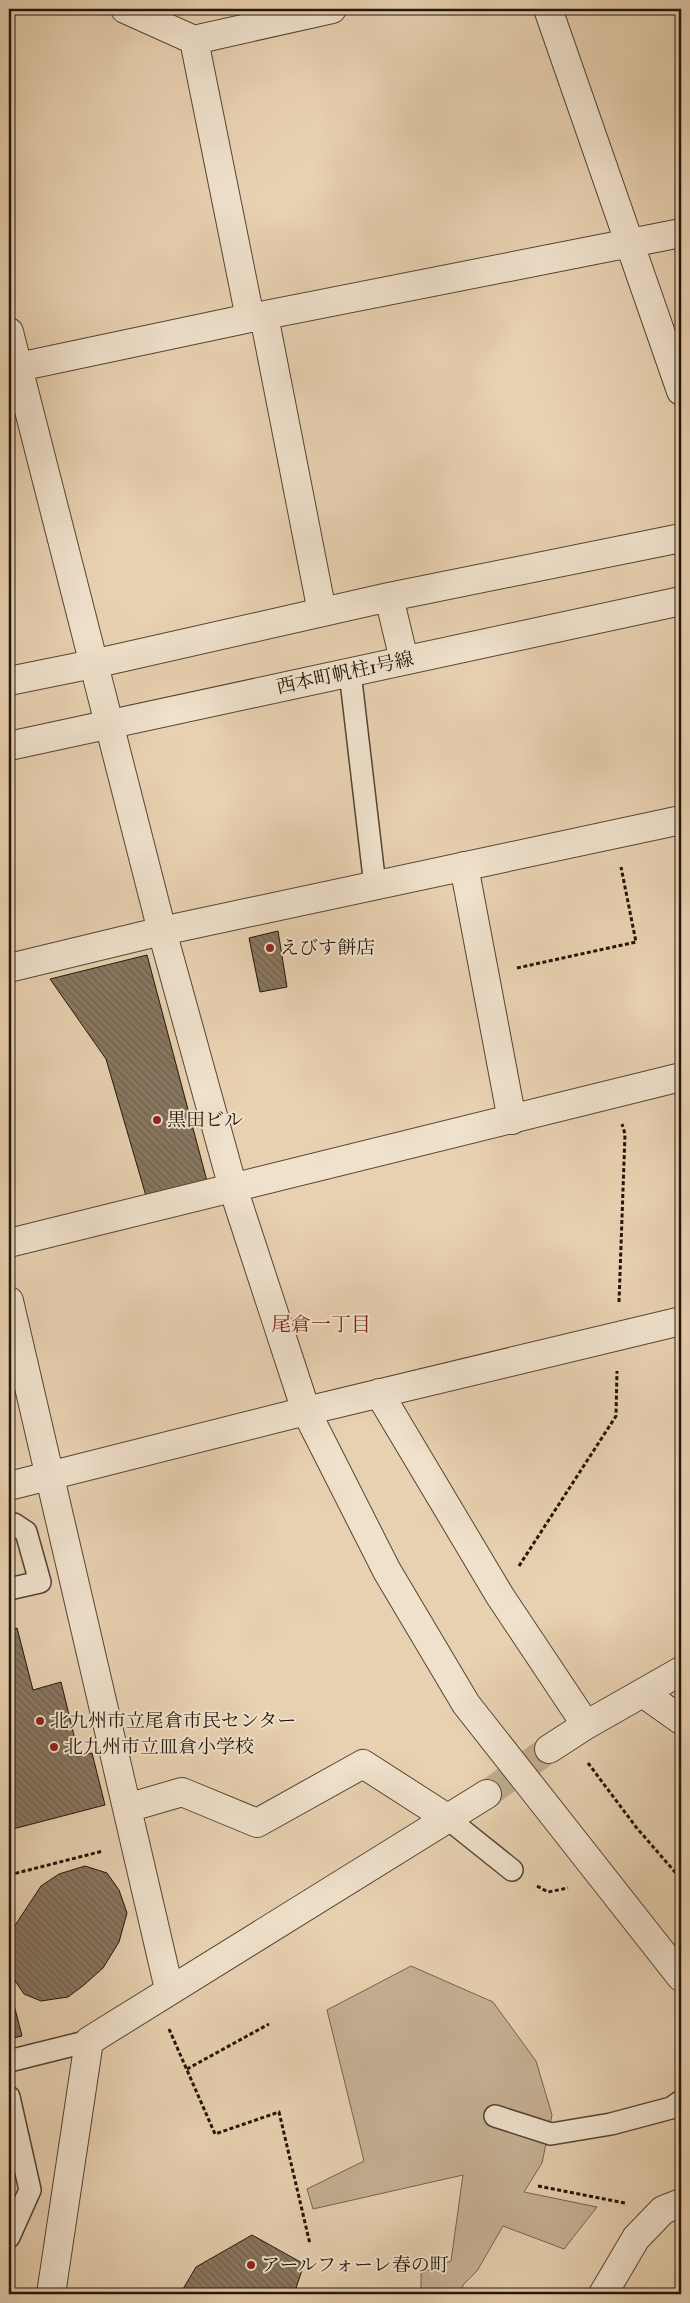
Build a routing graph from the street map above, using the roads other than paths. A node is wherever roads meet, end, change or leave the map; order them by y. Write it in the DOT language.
graph roads {
  1 [pos="125,9"];
  2 [pos="332,9"];
  3 [pos="548,9"];
  4 [pos="194,40"];
  5 [pos="681,233"];
  6 [pos="630,244"];
  7 [pos="257,317"];
  8 [pos="9,332"];
  9 [pos="13,368"];
  10 [pos="681,391"];
  11 [pos="681,538"];
  12 [pos="389,597"];
  13 [pos="681,601"];
  14 [pos="322,612"];
  15 [pos="404,660"];
  16 [pos="94,664"];
  17 [pos="350,672"];
  18 [pos="9,681"];
  19 [pos="111,724"];
  20 [pos="9,746"];
  21 [pos="681,820"];
  22 [pos="464,866"];
  23 [pos="374,886"];
  24 [pos="162,931"];
  25 [pos="9,968"];
  26 [pos="681,1077"];
  27 [pos="512,1120"];
  28 [pos="233,1188"];
  29 [pos="9,1243"];
  30 [pos="9,1301"];
  31 [pos="681,1321"];
  32 [pos="379,1393"];
  33 [pos="306,1410"];
  34 [pos="49,1476"];
  35 [pos="9,1486"];
  36 [pos="9,1525"];
  37 [pos="9,1589"];
  38 [pos="681,1671"];
  39 [pos="643,1693"];
  40 [pos="681,1720"];
  41 [pos="487,1794"];
  42 [pos="127,1808"];
  43 [pos="447,1818"];
  44 [pos="512,1870"];
  45 [pos="681,1977"];
  46 [pos="162,1994"];
  47 [pos="89,2041"];
  48 [pos="9,2061"];
  49 [pos="9,2097"];
  50 [pos="681,2101"];
  51 [pos="495,2116"];
  52 [pos="672,2207"];
  53 [pos="9,2236"];
  54 [pos="51,2294"];
  55 [pos="603,2294"];
  1 -- 4 [label="street"];
  2 -- 4 [label="street"];
  3 -- 6 [label="street"];
  4 -- 7 [label="street"];
  5 -- 6 [label="street"];
  6 -- 7 [label="street"];
  6 -- 10 [label="street"];
  7 -- 9 [label="street"];
  7 -- 14 [label="street"];
  8 -- 9 [label="street"];
  9 -- 16 [label="street"];
  11 -- 12 [label="street"];
  12 -- 14 [label="street"];
  12 -- 15 [label="street"];
  13 -- 15 [label="street, 西本町帆柱1号線"];
  14 -- 16 [label="street"];
  15 -- 17 [label="street, 西本町帆柱1号線"];
  16 -- 18 [label="street"];
  16 -- 19 [label="street"];
  17 -- 19 [label="street, 西本町帆柱1号線"];
  17 -- 23 [label="lane"];
  19 -- 20 [label="street, 西本町帆柱1号線"];
  19 -- 24 [label="street"];
  21 -- 22 [label="street"];
  22 -- 23 [label="street"];
  22 -- 27 [label="street"];
  23 -- 24 [label="street"];
  24 -- 25 [label="street"];
  24 -- 28 [label="street"];
  26 -- 27 [label="street"];
  27 -- 28 [label="street"];
  28 -- 29 [label="street"];
  28 -- 33 [label="street"];
  30 -- 34 [label="street"];
  31 -- 32 [label="street"];
  32 -- 33 [label="street"];
  32 -- 39 [label="street"];
  33 -- 34 [label="street"];
  33 -- 45 [label="street"];
  34 -- 35 [label="street"];
  34 -- 42 [label="street"];
  36 -- 37 [label="lane"];
  38 -- 39 [label="street"];
  39 -- 40 [label="street"];
  41 -- 43 [label="street"];
  42 -- 43 [label="street"];
  42 -- 46 [label="street"];
  43 -- 44 [label="lane"];
  43 -- 46 [label="street"];
  46 -- 47 [label="street"];
  47 -- 48 [label="lane"];
  47 -- 54 [label="street"];
  49 -- 53 [label="lane"];
  50 -- 51 [label="lane"];
  52 -- 55 [label="street"];
}
